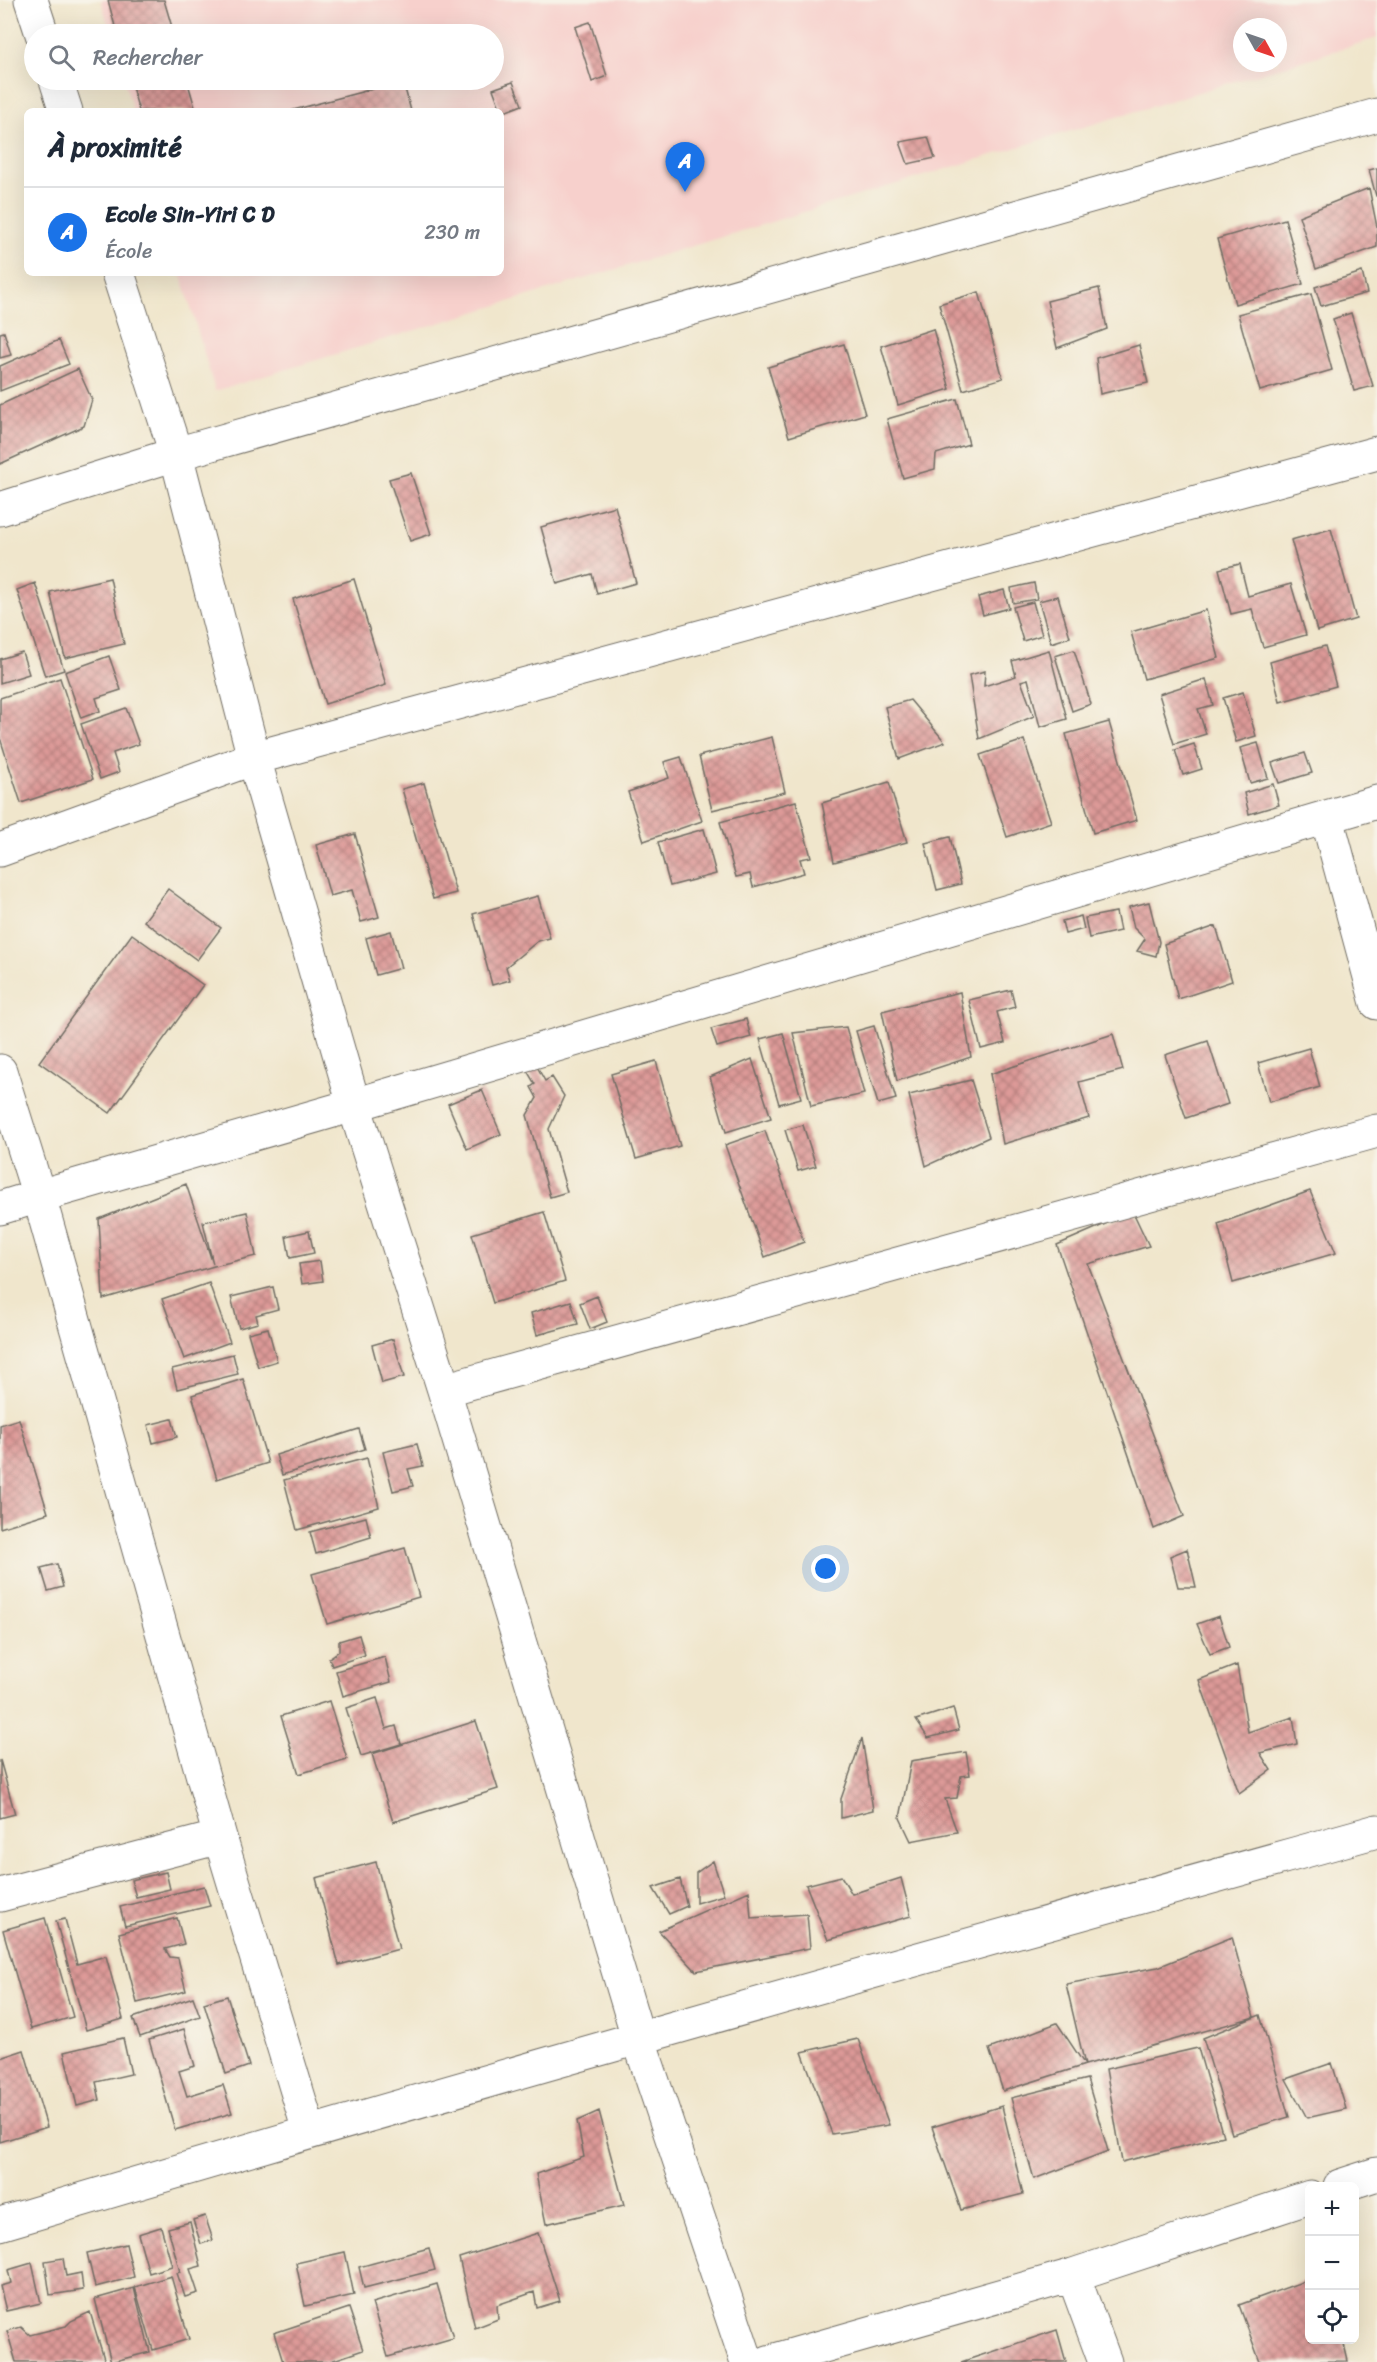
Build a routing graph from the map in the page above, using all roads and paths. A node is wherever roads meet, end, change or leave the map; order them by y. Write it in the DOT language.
graph roads {
  1 [pos="31,0"];
  2 [pos="39,24"];
  3 [pos="59,90"];
  4 [pos="65,108"];
  5 [pos="1377,115"];
  6 [pos="119,276"];
  7 [pos="1377,453"];
  8 [pos="176,454"];
  9 [pos="0,509"];
  10 [pos="254,758"];
  11 [pos="1377,802"];
  12 [pos="1327,818"];
  13 [pos="0,850"];
  14 [pos="1377,1003"];
  15 [pos="0,1071"];
  16 [pos="354,1105"];
  17 [pos="1377,1131"];
  18 [pos="39,1196"];
  19 [pos="0,1208"];
  20 [pos="444,1390"];
  21 [pos="1377,1831"];
  22 [pos="220,1837"];
  23 [pos="0,1895"];
  24 [pos="638,2037"];
  25 [pos="309,2131"];
  26 [pos="1377,2174"];
  27 [pos="1354,2182"];
  28 [pos="1305,2199"];
  29 [pos="0,2224"];
  30 [pos="1073,2275"];
  31 [pos="747,2362"];
  32 [pos="768,2362"];
  33 [pos="1105,2362"];
  1 -- 2 [label="street"];
  3 -- 4 [label="street"];
  5 -- 8 [label="street"];
  6 -- 8 [label="street"];
  7 -- 10 [label="street"];
  8 -- 9 [label="street"];
  8 -- 10 [label="street"];
  10 -- 13 [label="street"];
  10 -- 16 [label="street"];
  11 -- 12 [label="street"];
  12 -- 14 [label="street"];
  12 -- 16 [label="street"];
  15 -- 18 [label="street"];
  16 -- 18 [label="street"];
  16 -- 20 [label="street"];
  17 -- 20 [label="street"];
  18 -- 19 [label="street"];
  18 -- 22 [label="street"];
  20 -- 24 [label="street"];
  21 -- 24 [label="street"];
  22 -- 23 [label="street"];
  22 -- 25 [label="street"];
  24 -- 25 [label="street"];
  24 -- 31 [label="street"];
  25 -- 29 [label="street"];
  26 -- 27 [label="street"];
  28 -- 30 [label="street"];
  30 -- 32 [label="street"];
  30 -- 33 [label="street"];
}
